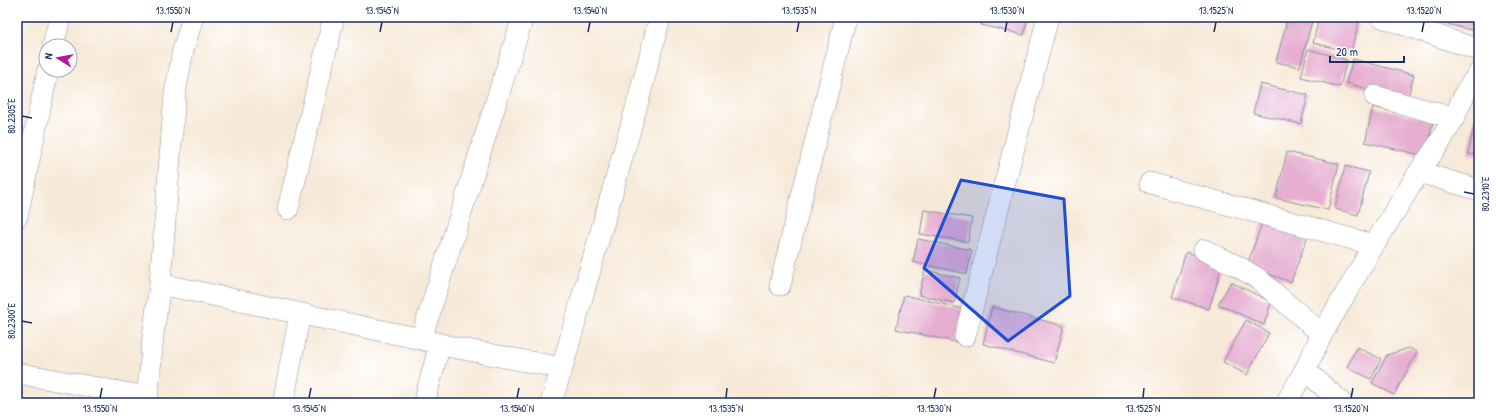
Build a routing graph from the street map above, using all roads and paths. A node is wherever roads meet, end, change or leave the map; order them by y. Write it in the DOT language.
graph roads {
  1 [pos="60,17"];
  2 [pos="193,17"];
  3 [pos="334,17"];
  4 [pos="523,17"];
  5 [pos="660,17"];
  6 [pos="846,17"];
  7 [pos="1048,17"];
  8 [pos="1382,17"];
  9 [pos="55,38"];
  10 [pos="1479,50"];
  11 [pos="1479,73"];
  12 [pos="46,78"];
  13 [pos="1473,92"];
  14 [pos="1375,96"];
  15 [pos="1454,118"];
  16 [pos="1419,172"];
  17 [pos="1150,182"];
  18 [pos="1479,190"];
  19 [pos="288,209"];
  20 [pos="17,217"];
  21 [pos="1374,245"];
  22 [pos="1204,250"];
  23 [pos="160,284"];
  24 [pos="780,285"];
  25 [pos="300,314"];
  26 [pos="1322,334"];
  27 [pos="965,336"];
  28 [pos="430,341"];
  29 [pos="562,368"];
  30 [pos="1305,370"];
  31 [pos="17,373"];
  32 [pos="147,400"];
  33 [pos="283,403"];
  34 [pos="424,403"];
  35 [pos="551,403"];
  36 [pos="1286,403"];
  37 [pos="1342,403"];
  1 -- 9 [label="street"];
  2 -- 23 [label="street"];
  3 -- 19 [label="street"];
  4 -- 28 [label="street"];
  5 -- 29 [label="street"];
  6 -- 24 [label="street"];
  7 -- 27 [label="street"];
  8 -- 10 [label="street"];
  11 -- 13 [label="street"];
  12 -- 20 [label="street"];
  13 -- 15 [label="street"];
  14 -- 15 [label="street"];
  15 -- 16 [label="street"];
  16 -- 18 [label="street"];
  16 -- 21 [label="street"];
  17 -- 21 [label="street"];
  21 -- 26 [label="street"];
  22 -- 26 [label="street"];
  23 -- 25 [label="street"];
  23 -- 32 [label="street"];
  25 -- 28 [label="street"];
  25 -- 33 [label="street"];
  26 -- 30 [label="street"];
  28 -- 29 [label="street"];
  28 -- 34 [label="street"];
  29 -- 35 [label="street"];
  30 -- 36 [label="street"];
  30 -- 37 [label="street"];
  31 -- 32 [label="street"];
}
